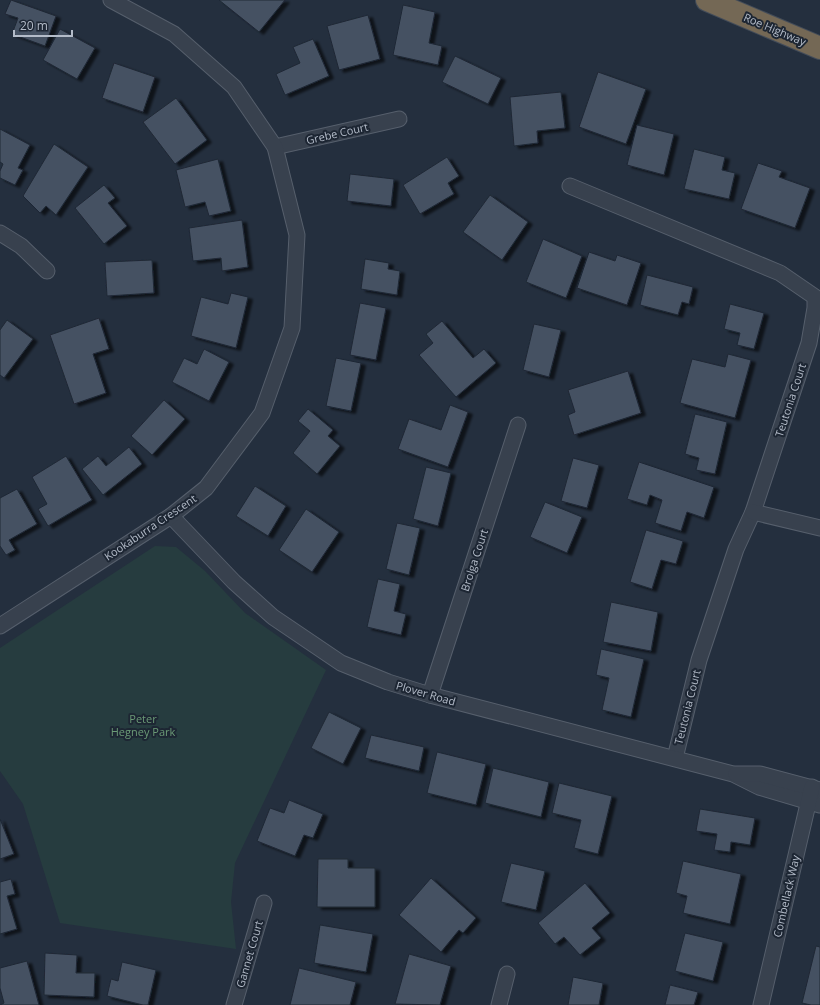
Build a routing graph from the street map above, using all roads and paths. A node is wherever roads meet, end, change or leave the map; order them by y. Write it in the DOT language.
graph roads {
  1 [pos="111,0"];
  2 [pos="707,0"];
  3 [pos="820,48"];
  4 [pos="399,119"];
  5 [pos="274,147"];
  6 [pos="570,186"];
  7 [pos="0,232"];
  8 [pos="46,271"];
  9 [pos="518,425"];
  10 [pos="753,512"];
  11 [pos="171,516"];
  12 [pos="820,528"];
  13 [pos="0,626"];
  14 [pos="430,695"];
  15 [pos="675,758"];
  16 [pos="733,774"];
  17 [pos="816,789"];
  18 [pos="814,804"];
  19 [pos="264,903"];
  20 [pos="507,974"];
  21 [pos="234,1005"];
  22 [pos="499,1005"];
  23 [pos="761,1005"];
  1 -- 5 [label="street, Kookaburra Crescent"];
  2 -- 3 [label="highway, Roe Highway"];
  4 -- 5 [label="street, Grebe Court"];
  5 -- 11 [label="street, Kookaburra Crescent"];
  6 -- 10 [label="street, Teutonia Court"];
  7 -- 8 [label="street"];
  9 -- 14 [label="street, Brolga Court"];
  10 -- 12 [label="street"];
  10 -- 15 [label="street, Teutonia Court"];
  11 -- 13 [label="street, Kookaburra Crescent"];
  11 -- 14 [label="street, Plover Road"];
  14 -- 15 [label="street, Plover Road"];
  15 -- 16 [label="street, Plover Road"];
  16 -- 17 [label="street, Plover Road"];
  16 -- 18 [label="street, Plover Road"];
  17 -- 18 [label="street, Combellack Way"];
  18 -- 23 [label="street, Combellack Way"];
  19 -- 21 [label="street, Gannet Court"];
  20 -- 22 [label="street"];
}
